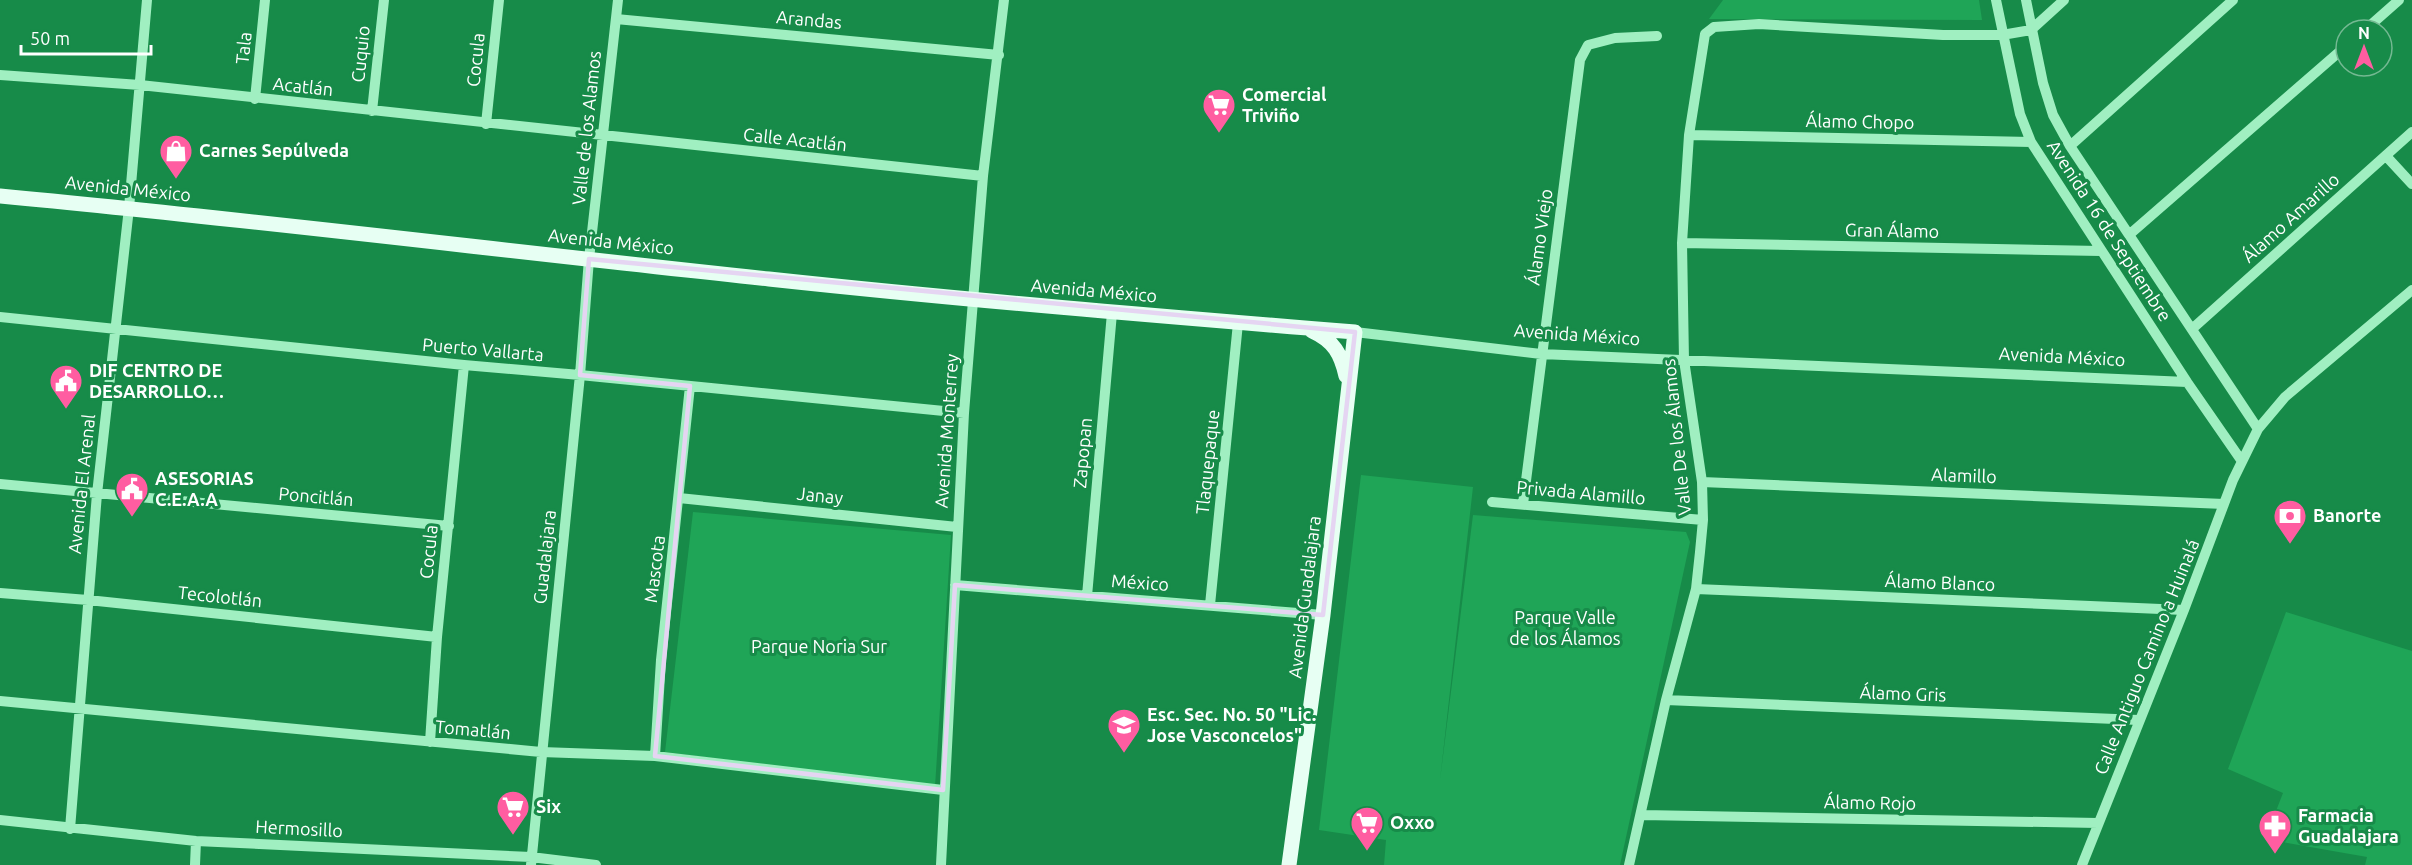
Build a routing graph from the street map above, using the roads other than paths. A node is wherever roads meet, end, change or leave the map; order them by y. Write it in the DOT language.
graph roads {
  1 [pos="147,0"];
  2 [pos="265,0"];
  3 [pos="384,0"];
  4 [pos="499,0"];
  5 [pos="618,0"];
  6 [pos="1004,0"];
  7 [pos="1996,0"];
  8 [pos="2026,0"];
  9 [pos="2064,0"];
  10 [pos="2234,0"];
  11 [pos="2399,0"];
  12 [pos="2379,18"];
  13 [pos="616,19"];
  14 [pos="2031,30"];
  15 [pos="2002,35"];
  16 [pos="1657,36"];
  17 [pos="999,55"];
  18 [pos="2334,56"];
  19 [pos="0,75"];
  20 [pos="140,86"];
  21 [pos="255,99"];
  22 [pos="372,111"];
  23 [pos="486,124"];
  24 [pos="2412,132"];
  25 [pos="1689,135"];
  26 [pos="603,137"];
  27 [pos="2031,142"];
  28 [pos="2070,146"];
  29 [pos="2386,156"];
  30 [pos="983,176"];
  31 [pos="2412,184"];
  32 [pos="0,196"];
  33 [pos="129,208"];
  34 [pos="2130,234"];
  35 [pos="1682,243"];
  36 [pos="2101,251"];
  37 [pos="589,259"];
  38 [pos="2412,290"];
  39 [pos="974,298"];
  40 [pos="1112,313"];
  41 [pos="0,317"];
  42 [pos="1238,322"];
  43 [pos="1304,328"];
  44 [pos="115,329"];
  45 [pos="2192,330"];
  46 [pos="1355,332"];
  47 [pos="1541,354"];
  48 [pos="1684,360"];
  49 [pos="464,365"];
  50 [pos="580,375"];
  51 [pos="2187,382"];
  52 [pos="690,386"];
  53 [pos="1348,392"];
  54 [pos="964,413"];
  55 [pos="2258,429"];
  56 [pos="2241,460"];
  57 [pos="1702,482"];
  58 [pos="0,484"];
  59 [pos="97,494"];
  60 [pos="679,498"];
  61 [pos="1492,502"];
  62 [pos="1523,504"];
  63 [pos="2224,504"];
  64 [pos="1703,520"];
  65 [pos="449,526"];
  66 [pos="957,528"];
  67 [pos="955,585"];
  68 [pos="1696,589"];
  69 [pos="0,593"];
  70 [pos="1087,596"];
  71 [pos="88,600"];
  72 [pos="1210,605"];
  73 [pos="2184,610"];
  74 [pos="1323,615"];
  75 [pos="437,637"];
  76 [pos="1666,700"];
  77 [pos="0,701"];
  78 [pos="81,709"];
  79 [pos="2139,720"];
  80 [pos="430,742"];
  81 [pos="541,752"];
  82 [pos="655,756"];
  83 [pos="943,790"];
  84 [pos="1642,815"];
  85 [pos="0,820"];
  86 [pos="2098,824"];
  87 [pos="70,829"];
  88 [pos="196,841"];
  89 [pos="531,861"];
  90 [pos="195,865"];
  91 [pos="596,865"];
  92 [pos="941,865"];
  93 [pos="1289,865"];
  94 [pos="1629,865"];
  95 [pos="2082,865"];
  1 -- 20 [label="street, Avenida El Arenal"];
  2 -- 21 [label="street, Tala"];
  3 -- 22 [label="street, Cuquio"];
  4 -- 23 [label="street, Cocula"];
  5 -- 13 [label="street, Valle de los Alamos"];
  6 -- 17 [label="street, Avenida Monterrey"];
  7 -- 15 [label="street, Avenida 16 de Septiembre"];
  8 -- 14 [label="street, Avenida 16 de Septiembre"];
  9 -- 14 [label="street"];
  10 -- 28 [label="street"];
  11 -- 12 [label="street"];
  13 -- 17 [label="street, Arandas"];
  13 -- 26 [label="street, Valle de los Alamos"];
  14 -- 15 [label="street"];
  14 -- 28 [label="street, Avenida 16 de Septiembre"];
  15 -- 25 [label="street, Valle De los Álamos"];
  15 -- 27 [label="street, Avenida 16 de Septiembre"];
  16 -- 47 [label="street, Álamo Viejo"];
  17 -- 30 [label="street, Avenida Monterrey"];
  18 -- 34 [label="street"];
  19 -- 20 [label="street, Acatlán"];
  20 -- 21 [label="street, Acatlán"];
  20 -- 33 [label="street, Avenida El Arenal"];
  21 -- 22 [label="street, Acatlán"];
  22 -- 23 [label="street, Acatlán"];
  23 -- 26 [label="street, Acatlán"];
  24 -- 29 [label="street, Álamo Amarillo"];
  25 -- 27 [label="street, Álamo Chopo"];
  25 -- 35 [label="street, Valle De los Álamos"];
  26 -- 30 [label="street, Calle Acatlán"];
  26 -- 37 [label="street, Valle de los Alamos"];
  27 -- 36 [label="street, Avenida 16 de Septiembre"];
  28 -- 34 [label="street, Avenida 16 de Septiembre"];
  29 -- 31 [label="street"];
  29 -- 45 [label="street, Álamo Amarillo"];
  30 -- 39 [label="street, Avenida Monterrey"];
  32 -- 33 [label="main road, Avenida México"];
  33 -- 37 [label="main road, Avenida México"];
  33 -- 44 [label="street, Avenida El Arenal"];
  34 -- 45 [label="street, Avenida 16 de Septiembre"];
  35 -- 36 [label="street, Gran Álamo"];
  35 -- 48 [label="street, Valle De los Álamos"];
  36 -- 51 [label="street, Avenida 16 de Septiembre"];
  37 -- 39 [label="main road, Avenida México"];
  37 -- 50 [label="street, Guadalajara"];
  38 -- 55 [label="street, Calle Antiguo Camino a Huinalá"];
  39 -- 40 [label="main road, Avenida México"];
  39 -- 54 [label="street, Avenida Monterrey"];
  40 -- 42 [label="main road, Avenida México"];
  40 -- 70 [label="street, Zapopan"];
  41 -- 44 [label="street, Puerto Vallarta"];
  42 -- 43 [label="main road, Avenida México"];
  42 -- 72 [label="street, Tlaquepaque"];
  43 -- 46 [label="main road, Avenida México"];
  43 -- 53 [label="main road"];
  44 -- 49 [label="street, Puerto Vallarta"];
  44 -- 59 [label="street, Avenida El Arenal"];
  45 -- 55 [label="street, Avenida 16 de Septiembre"];
  46 -- 47 [label="street, Avenida México"];
  46 -- 53 [label="main road, Avenida Guadalajara"];
  47 -- 48 [label="street, Avenida México"];
  47 -- 62 [label="street, Álamo Viejo"];
  48 -- 51 [label="street, Avenida México"];
  48 -- 57 [label="street, Valle De los Álamos"];
  49 -- 50 [label="street, Puerto Vallarta"];
  49 -- 65 [label="street, Cocula"];
  50 -- 52 [label="street, Puerto Vallarta"];
  50 -- 81 [label="street, Guadalajara"];
  51 -- 56 [label="street, Avenida 16 de Septiembre"];
  52 -- 54 [label="street, Puerto Vallarta"];
  52 -- 60 [label="street, Mascota"];
  53 -- 74 [label="main road, Avenida Guadalajara"];
  54 -- 66 [label="street, Avenida Monterrey"];
  55 -- 56 [label="street, Calle Antiguo Camino a Huinalá"];
  56 -- 63 [label="street, Calle Antiguo Camino a Huinalá"];
  57 -- 63 [label="street, Alamillo"];
  57 -- 64 [label="street, Valle De los Álamos"];
  58 -- 59 [label="street, Poncitlán"];
  59 -- 65 [label="street, Poncitlán"];
  59 -- 71 [label="street, Avenida El Arenal"];
  60 -- 66 [label="street, Janay"];
  60 -- 82 [label="street, Mascota"];
  61 -- 62 [label="street, Privada Alamillo"];
  62 -- 64 [label="street, Privada Alamillo"];
  63 -- 73 [label="street, Calle Antiguo Camino a Huinalá"];
  64 -- 68 [label="street, Valle De los Álamos"];
  65 -- 75 [label="street, Cocula"];
  66 -- 67 [label="street, Avenida Monterrey"];
  67 -- 70 [label="street, México"];
  67 -- 83 [label="street, Avenida Monterrey"];
  68 -- 73 [label="street, Álamo Blanco"];
  68 -- 76 [label="street, Valle De los Álamos"];
  69 -- 71 [label="street, Tecolotlán"];
  70 -- 72 [label="street, México"];
  71 -- 75 [label="street, Tecolotlán"];
  71 -- 78 [label="street, Avenida El Arenal"];
  72 -- 74 [label="street, México"];
  73 -- 79 [label="street, Calle Antiguo Camino a Huinalá"];
  74 -- 93 [label="main road, Avenida Guadalajara"];
  75 -- 80 [label="street, Cocula"];
  76 -- 79 [label="street, Álamo Gris"];
  76 -- 84 [label="street, Valle De los Álamos"];
  77 -- 78 [label="street, Tomatlán"];
  78 -- 80 [label="street, Tomatlán"];
  78 -- 87 [label="street, Avenida El Arenal"];
  79 -- 86 [label="street, Calle Antiguo Camino a Huinalá"];
  80 -- 81 [label="street, Tomatlán"];
  81 -- 82 [label="street, Tomatlán"];
  81 -- 89 [label="street, Guadalajara"];
  82 -- 83 [label="street, Tomatlán"];
  83 -- 92 [label="street, Avenida Monterrey"];
  84 -- 86 [label="street, Álamo Rojo"];
  84 -- 94 [label="street, Valle De los Álamos"];
  85 -- 87 [label="street, Hermosillo"];
  86 -- 95 [label="street, Calle Antiguo Camino a Huinalá"];
  87 -- 88 [label="street, Hermosillo"];
  88 -- 89 [label="street, Hermosillo"];
  88 -- 90 [label="street"];
  89 -- 91 [label="street, Hermosillo"];
}
